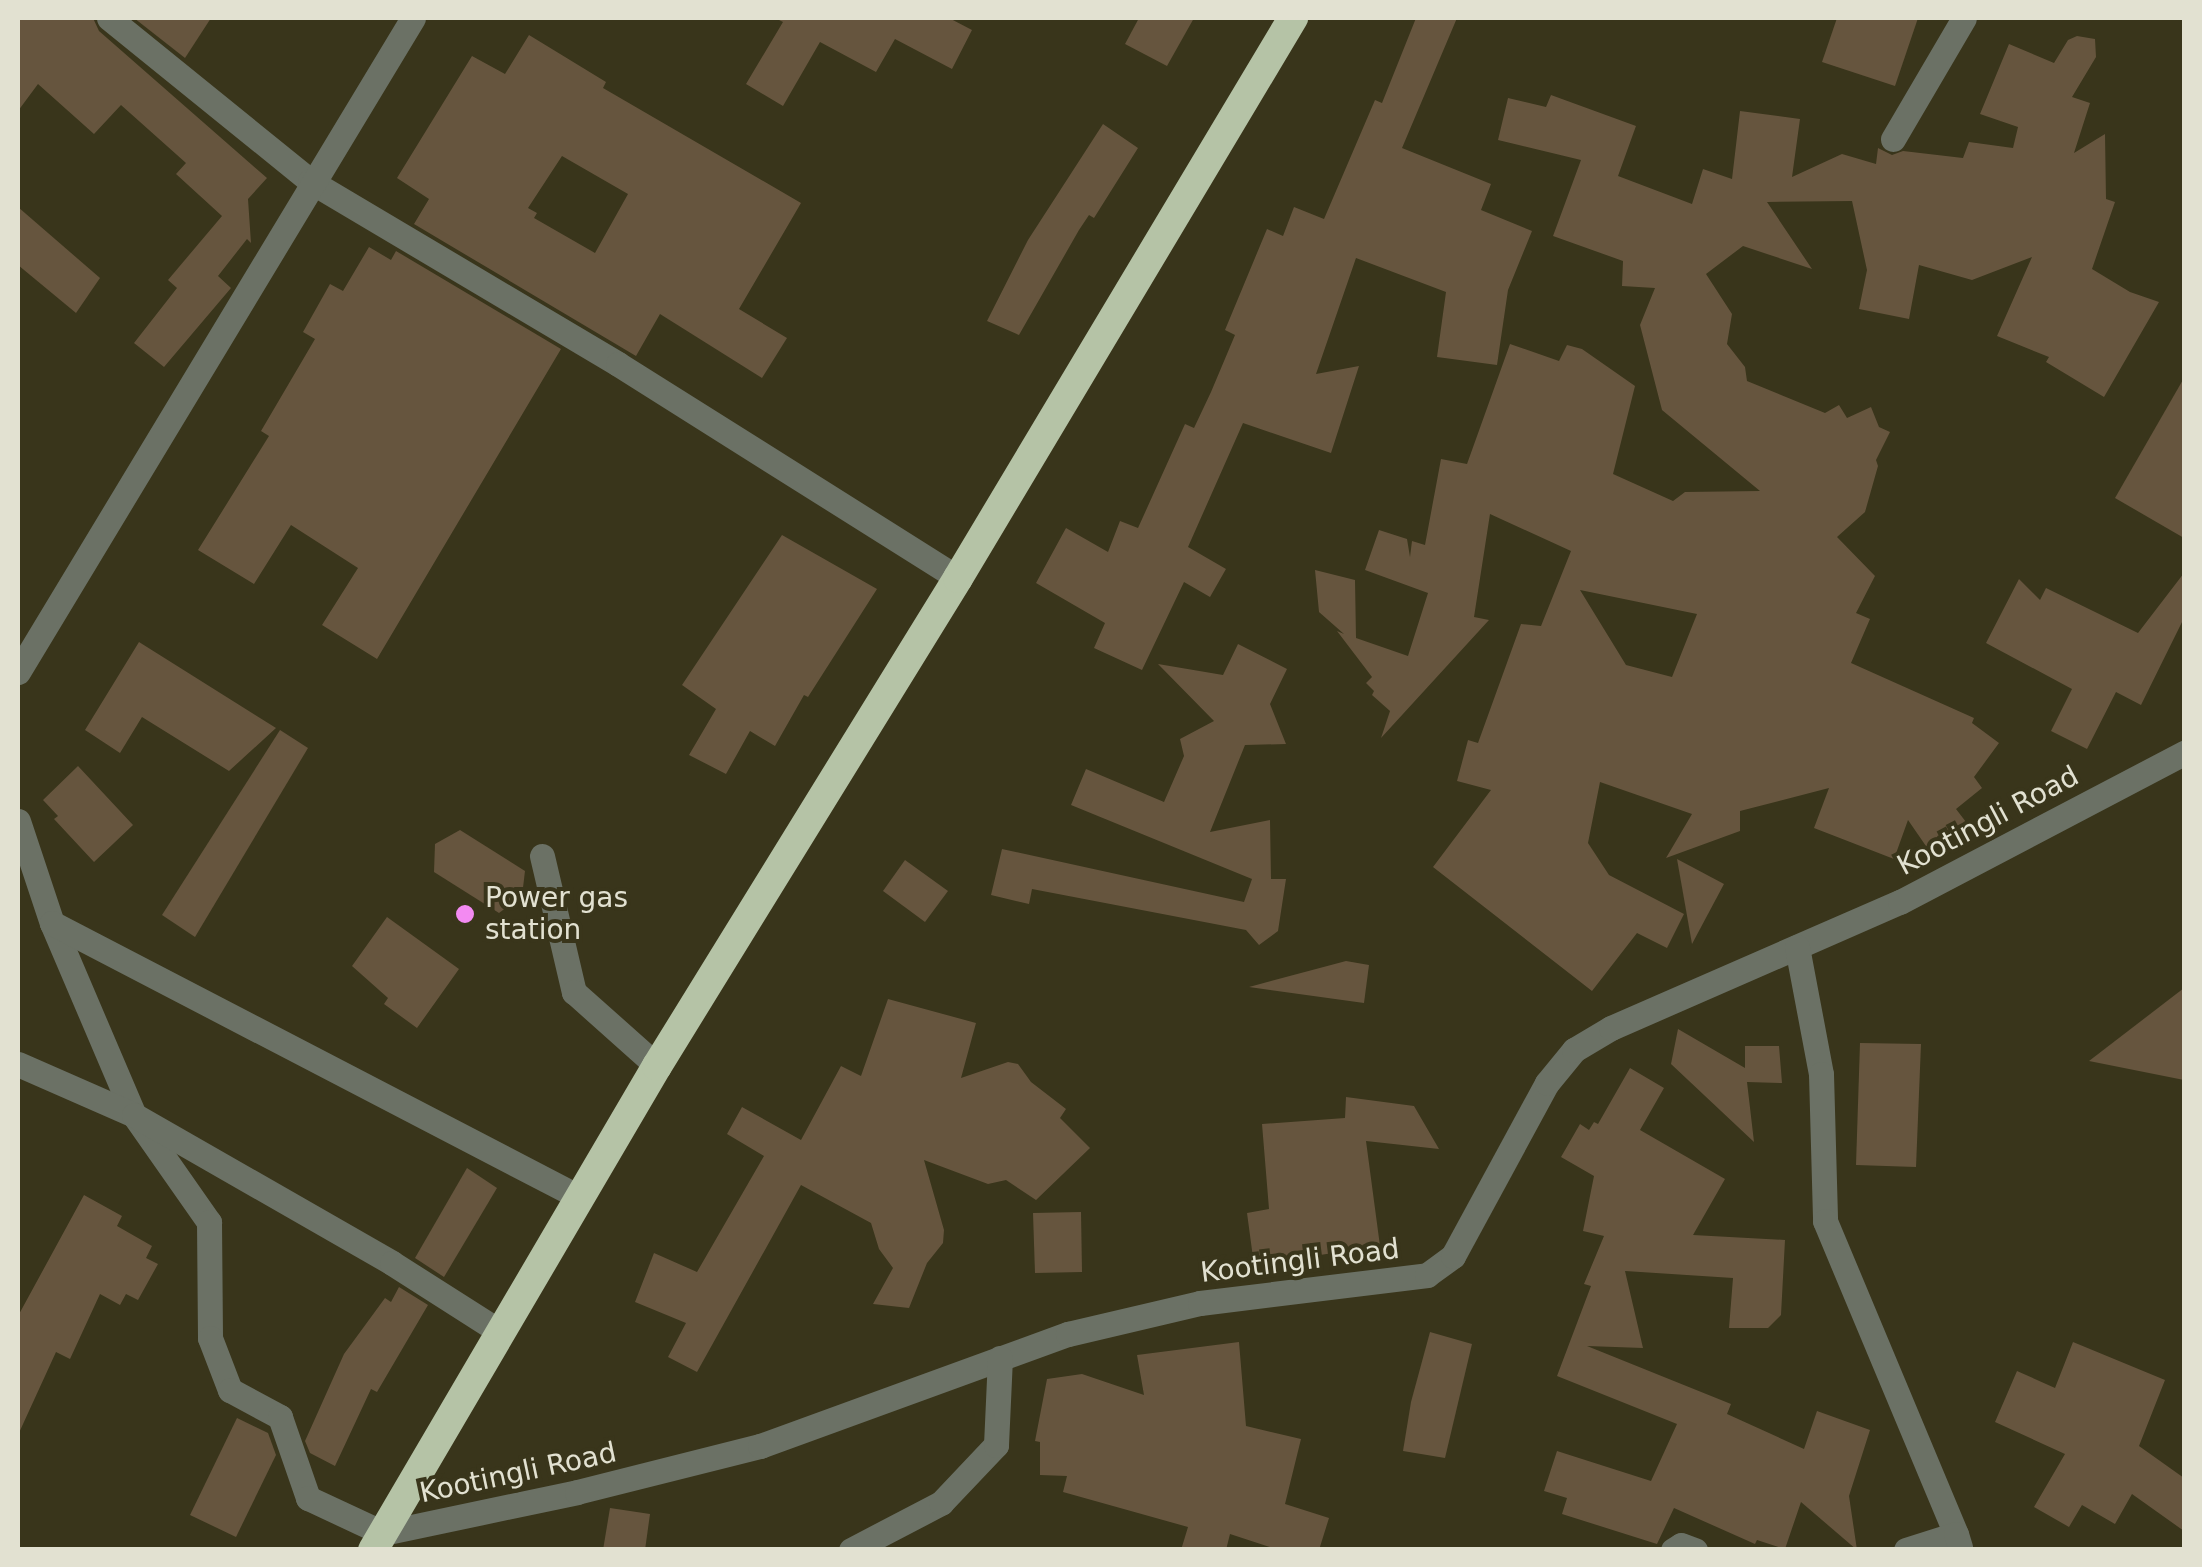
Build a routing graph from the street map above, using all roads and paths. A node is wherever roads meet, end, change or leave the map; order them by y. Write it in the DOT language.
graph roads {
  1 [pos="109,18"];
  2 [pos="413,18"];
  3 [pos="1293,18"];
  4 [pos="1964,18"];
  5 [pos="1893,139"];
  6 [pos="310,181"];
  7 [pos="958,578"];
  8 [pos="18,672"];
  9 [pos="2184,753"];
  10 [pos="18,821"];
  11 [pos="542,856"];
  12 [pos="52,922"];
  13 [pos="1797,946"];
  14 [pos="18,1064"];
  15 [pos="657,1066"];
  16 [pos="134,1115"];
  17 [pos="579,1197"];
  18 [pos="502,1333"];
  19 [pos="1000,1358"];
  20 [pos="378,1541"];
  21 [pos="1958,1542"];
  22 [pos="851,1550"];
  23 [pos="1674,1550"];
  24 [pos="1695,1550"];
  25 [pos="1906,1550"];
  1 -- 6 [label="street"];
  2 -- 6 [label="street"];
  3 -- 7 [label="highway"];
  4 -- 5 [label="street"];
  6 -- 7 [label="street"];
  6 -- 8 [label="street"];
  7 -- 15 [label="highway"];
  9 -- 13 [label="street, Kootingli Road"];
  10 -- 12 [label="street"];
  11 -- 15 [label="street"];
  12 -- 16 [label="street"];
  12 -- 17 [label="street"];
  13 -- 19 [label="street, Kootingli Road"];
  13 -- 21 [label="street"];
  14 -- 16 [label="street"];
  15 -- 17 [label="highway"];
  16 -- 18 [label="street"];
  16 -- 20 [label="street"];
  17 -- 18 [label="highway"];
  18 -- 20 [label="highway"];
  19 -- 20 [label="street, Kootingli Road"];
  19 -- 22 [label="street"];
  21 -- 25 [label="street"];
  23 -- 24 [label="street"];
}
